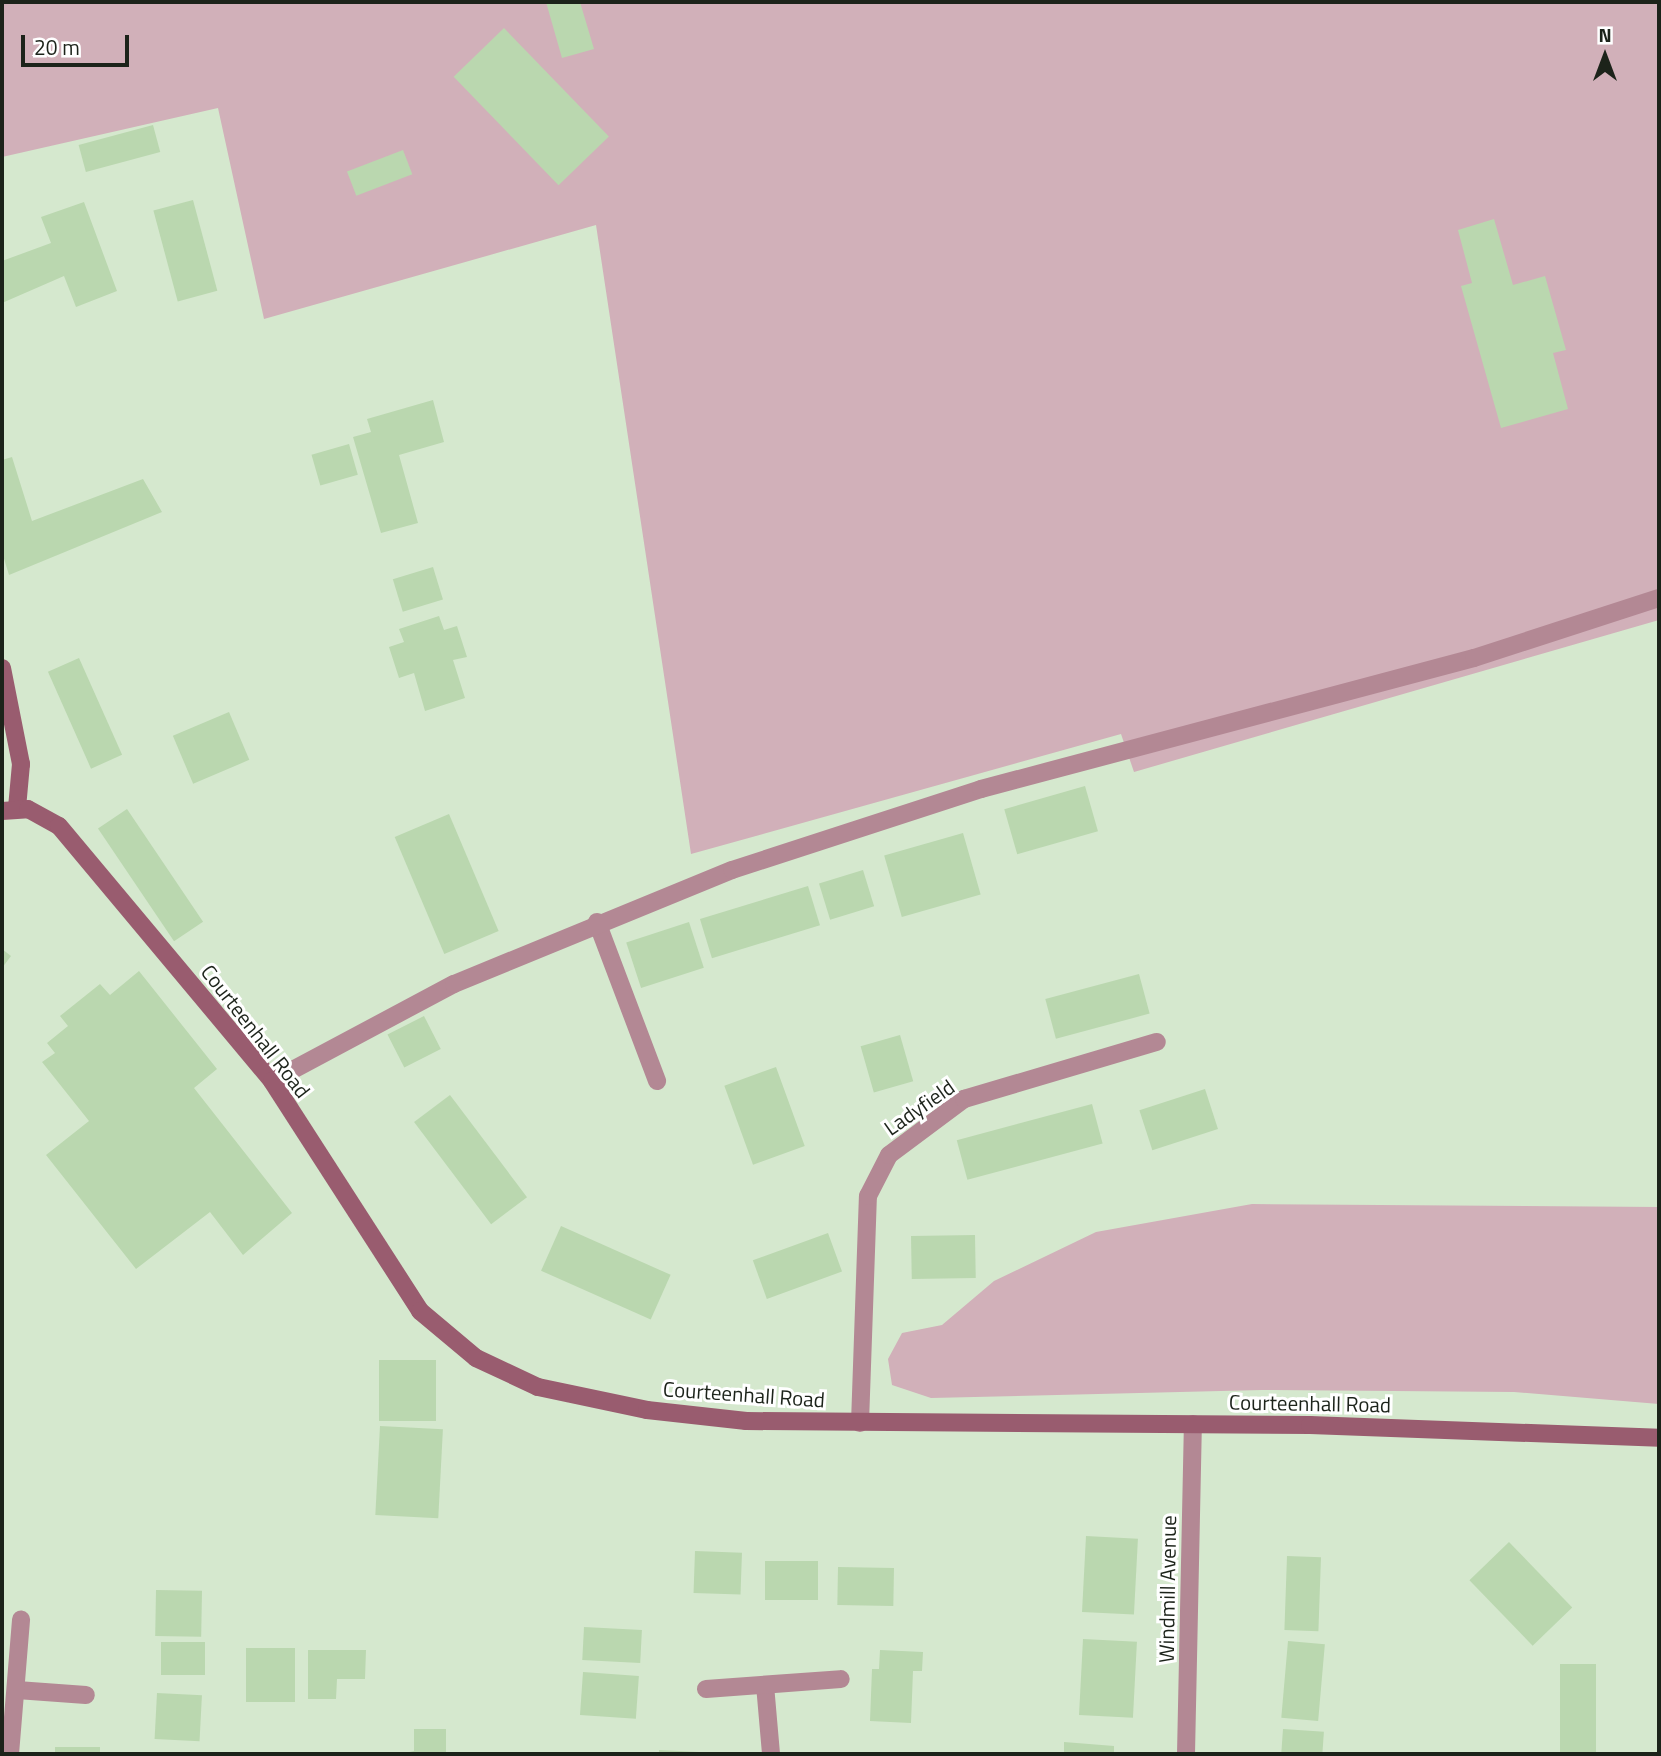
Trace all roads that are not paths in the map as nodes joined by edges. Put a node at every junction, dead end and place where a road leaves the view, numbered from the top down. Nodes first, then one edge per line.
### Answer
1 (1659, 598) edge
2 (2, 668) edge
3 (10, 810) edge
4 (597, 922) junction
5 (1157, 1042) dead end
6 (272, 1081) junction
7 (657, 1081) dead end
8 (860, 1423) junction
9 (1194, 1424) junction
10 (1659, 1438) edge
11 (21, 1619) dead end
12 (841, 1679) dead end
13 (765, 1685) junction
14 (706, 1689) dead end
15 (17, 1690) junction
16 (86, 1695) dead end
17 (10, 1754) edge
18 (771, 1754) edge
19 (1186, 1754) edge

1 - 4 street
2 - 3 street
3 - 6 street, Courteenhall Road
4 - 6 street
4 - 7 street
5 - 8 street, Ladyfield
6 - 8 street, Courteenhall Road
8 - 9 street, Courteenhall Road
9 - 10 street, Courteenhall Road
9 - 19 street, Windmill Avenue
11 - 15 street
12 - 13 street
13 - 14 street
13 - 18 street
15 - 16 street
15 - 17 street

